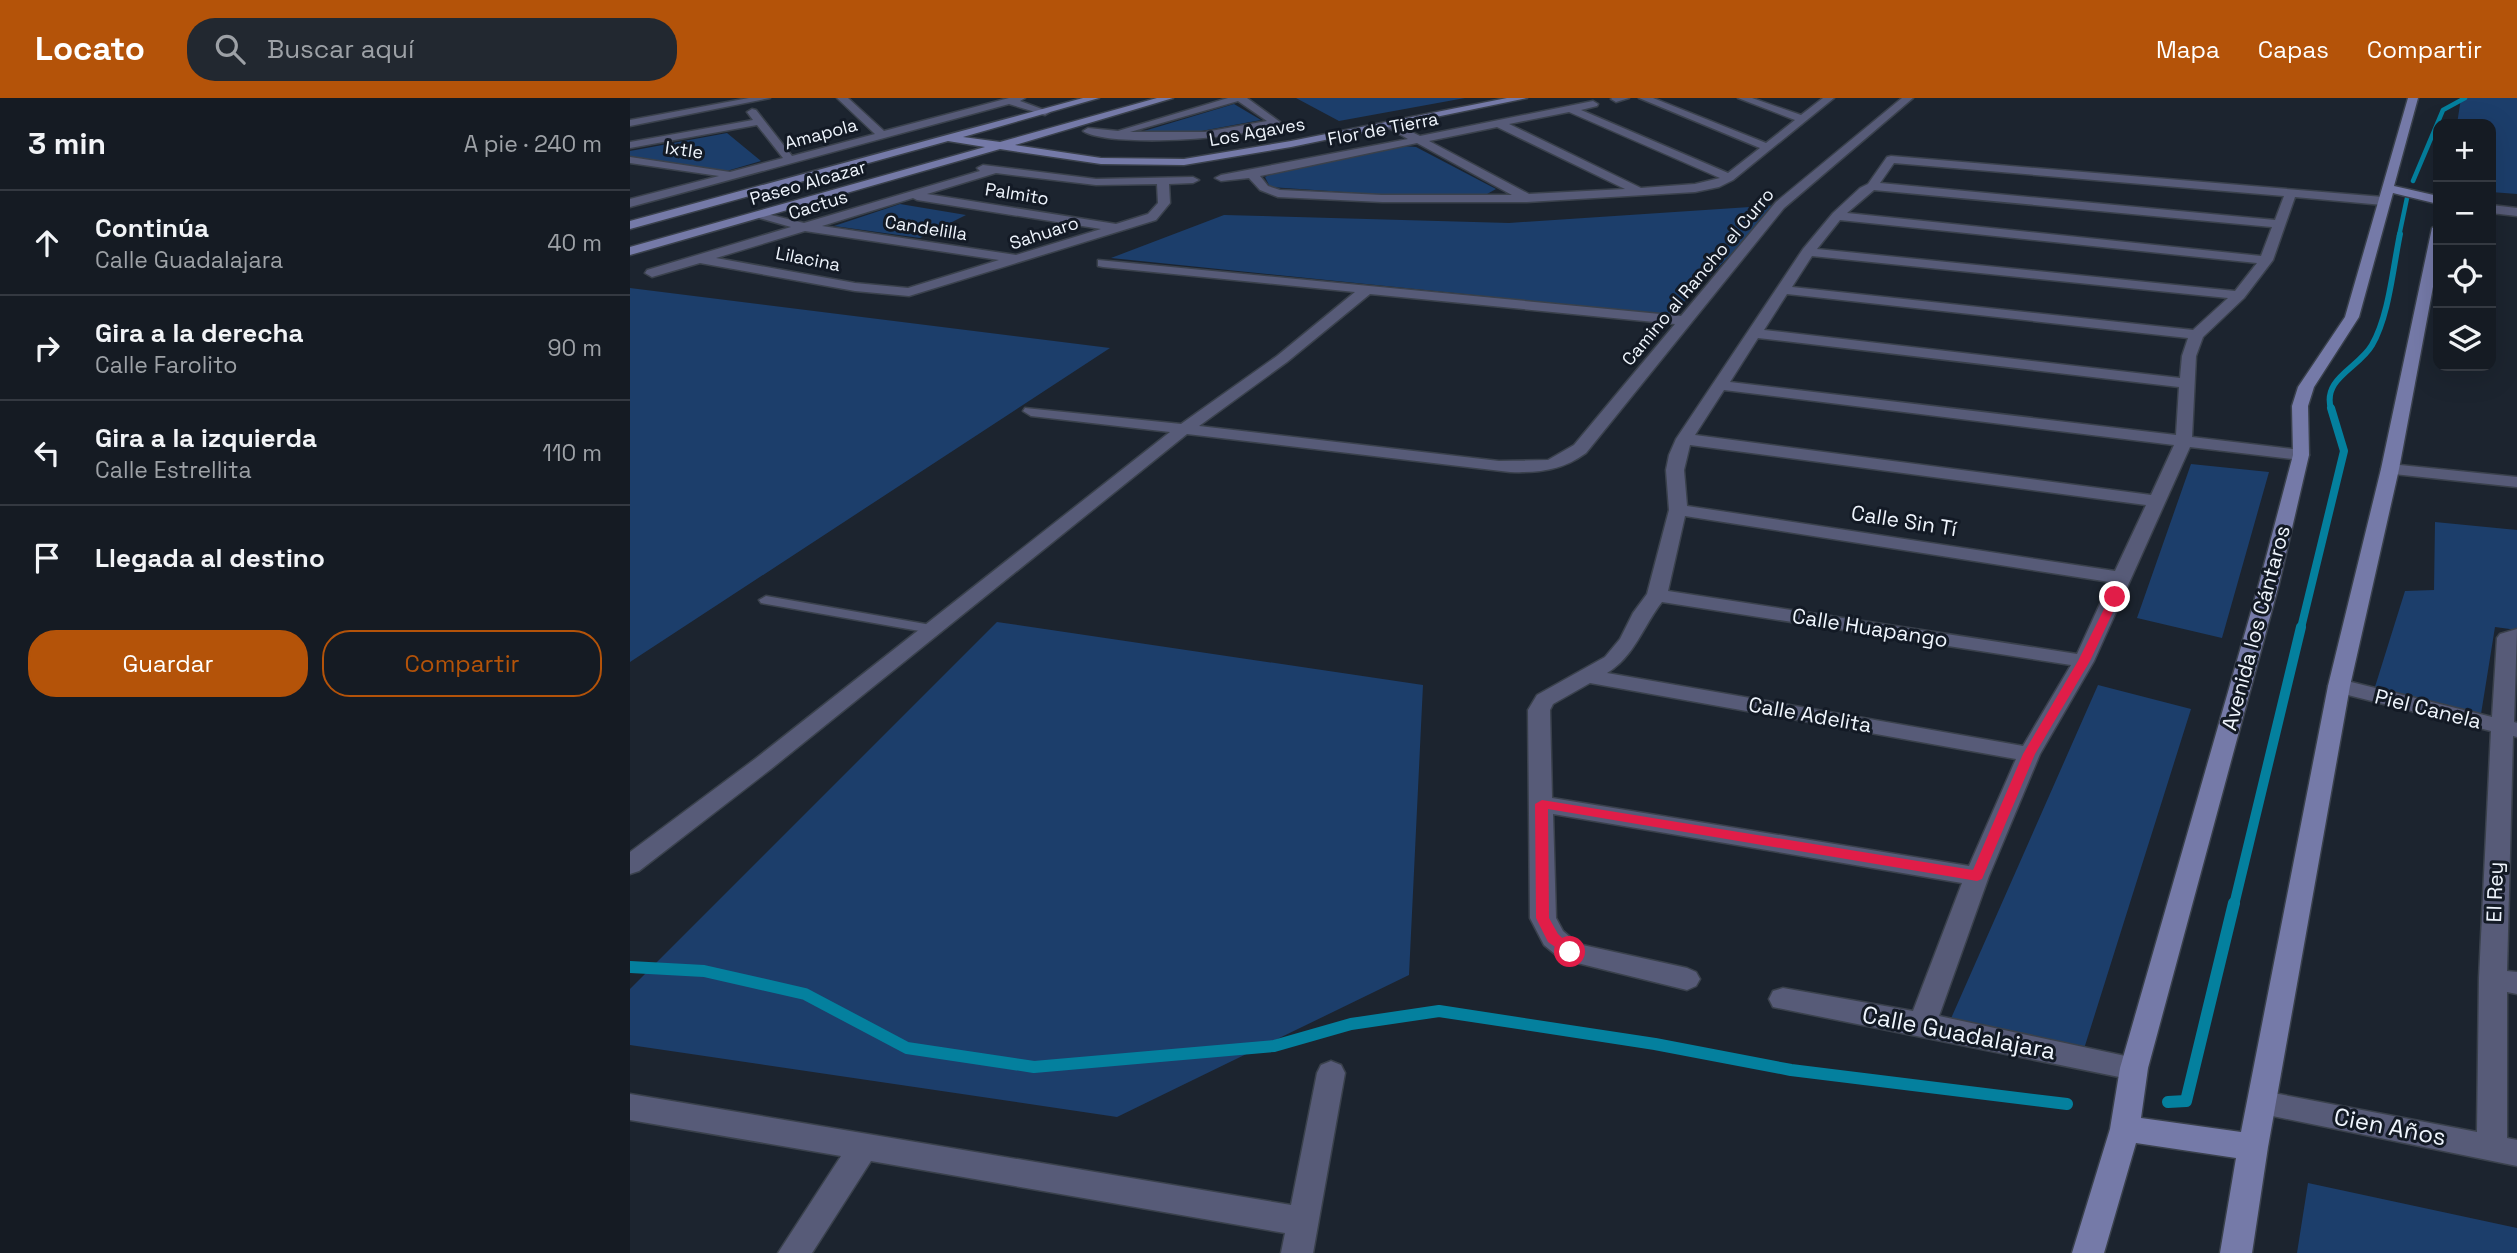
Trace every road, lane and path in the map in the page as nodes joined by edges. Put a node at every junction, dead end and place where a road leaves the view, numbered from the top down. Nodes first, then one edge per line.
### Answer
1 (765, 98) edge
2 (842, 98) edge
3 (1094, 98) edge
4 (1168, 98) edge
5 (1239, 98) edge
6 (1522, 98) edge
7 (1644, 98) edge
8 (1743, 98) edge
9 (1829, 98) edge
10 (1908, 98) edge
11 (2413, 98) edge
12 (1015, 99) edge
13 (744, 102) junction
14 (1593, 104) dead end
15 (989, 106) junction
16 (1138, 107) junction
17 (1571, 109) junction
18 (1045, 112) junction
19 (1028, 117) junction
20 (1173, 117) junction
21 (1801, 119) junction
22 (758, 122) junction
23 (630, 123) edge
24 (1500, 124) junction
25 (1391, 125) junction
26 (1085, 127) junction
27 (1063, 128) junction
28 (1368, 129) junction
29 (1111, 134) junction
30 (882, 135) junction
31 (948, 138) junction
32 (1420, 140) junction
33 (630, 145) edge
34 (1396, 145) junction
35 (995, 147) junction
36 (1766, 147) junction
37 (630, 160) edge
38 (790, 160) junction
39 (772, 165) junction
40 (967, 166) dead end
41 (994, 170) junction
42 (748, 171) junction
43 (734, 174) junction
44 (1252, 174) junction
45 (807, 176) junction
46 (1221, 178) dead end
47 (1729, 178) junction
48 (1193, 180) dead end
49 (782, 183) junction
50 (1163, 183) junction
51 (1872, 186) junction
52 (1640, 192) junction
53 (2291, 193) junction
54 (2385, 194) junction
55 (911, 195) junction
56 (2433, 198) edge
57 (1529, 199) junction
58 (630, 203) edge
59 (788, 207) junction
60 (2496, 210) edge
61 (2517, 212) edge
62 (763, 215) junction
63 (1837, 216) junction
64 (630, 225) edge
65 (825, 225) junction
66 (2280, 225) junction
67 (804, 227) junction
68 (1117, 228) junction
69 (2435, 245) edge
70 (630, 251) edge
71 (1808, 252) junction
72 (700, 258) junction
73 (1022, 259) junction
74 (2266, 260) junction
75 (1102, 263) dead end
76 (652, 273) dead end
77 (1783, 290) junction
78 (1365, 291) junction
79 (909, 292) joint
80 (2239, 295) junction
81 (1684, 321) junction
82 (1756, 333) junction
83 (2196, 335) junction
84 (2187, 383) junction
85 (1719, 385) junction
86 (1031, 411) dead end
87 (1184, 429) junction
88 (1684, 439) junction
89 (2185, 441) junction
90 (2301, 455) junction
91 (2390, 469) junction
92 (2517, 482) edge
93 (2157, 501) junction
94 (1678, 510) junction
95 (2123, 578) junction
96 (1657, 594) junction
97 (766, 600) dead end
98 (931, 629) junction
99 (2512, 636) edge
100 (2084, 661) junction
101 (1590, 676) junction
102 (2339, 686) junction
103 (2510, 728) edge
104 (2029, 754) junction
105 (1542, 804) junction
106 (2507, 844) edge
107 (630, 865) edge
108 (1977, 876) junction
109 (1687, 979) dead end
110 (2505, 981) edge
111 (1783, 999) dead end
112 (1922, 1024) junction
113 (2134, 1068) junction
114 (1331, 1073) dead end
115 (2263, 1103) junction
116 (630, 1107) edge
117 (2125, 1129) junction
118 (864, 1146) junction
119 (2253, 1147) junction
120 (2504, 1150) edge
121 (1301, 1220) junction
122 (794, 1253) edge
123 (1297, 1253) edge
124 (2088, 1253) edge
125 (2236, 1253) edge

1 - 13 street
2 - 30 street
3 - 18 street, Paseo Alcazar
4 - 16 street, Paseo Alcazar
5 - 20 street
5 - 29 street
6 - 25 street, Los Agaves
7 - 36 street
8 - 21 street
9 - 21 street
10 - 81 street, Camino al Rancho el Curro
11 - 54 street, Avenida los Cántaros
12 - 15 street, Amapola
12 - 18 street
13 - 22 street
13 - 23 street
14 - 17 street, Flor de Tierra
15 - 19 street
15 - 30 street, Amapola
16 - 20 street
16 - 26 street, Paseo Alcazar
17 - 24 street, Flor de Tierra
17 - 47 street
18 - 19 street, Paseo Alcazar
18 - 26 street
19 - 27 street
19 - 31 street, Paseo Alcazar
20 - 29 street
21 - 36 street
22 - 33 street
22 - 38 street
24 - 32 street, Flor de Tierra
24 - 52 street
25 - 28 street, Los Agaves
25 - 32 street
26 - 27 street, Paseo Alcazar
26 - 29 street
27 - 35 street, Paseo Alcazar
28 - 34 street
28 - 35 street, Los Agaves
30 - 38 street, Amapola
31 - 35 street, Los Agaves
31 - 45 street, Paseo Alcazar
32 - 34 street, Flor de Tierra
32 - 57 street
34 - 44 street, Flor de Tierra
35 - 59 street, Paseo Alcazar
36 - 47 street
37 - 43 street, Ixtle
38 - 39 street, Amapola
39 - 42 street, Amapola
39 - 45 street
40 - 41 street
41 - 50 street
41 - 55 street, Cactus
42 - 43 street, Amapola
42 - 49 street
43 - 58 street, Amapola
44 - 46 street, Flor de Tierra
44 - 57 street
45 - 49 street, Paseo Alcazar
47 - 52 street
48 - 50 street
49 - 64 street, Paseo Alcazar
50 - 68 street, Sahuaro
51 - 53 street
51 - 63 street
51 - 66 street
52 - 57 street
53 - 54 street
53 - 66 street
54 - 56 street
54 - 90 street, Avenida los Cántaros
55 - 65 street, Cactus
55 - 68 street, Palmito
59 - 62 street, Paseo Alcazar
59 - 65 street
60 - 61 street
62 - 67 street
62 - 70 street, Paseo Alcazar
63 - 71 street
63 - 74 street
65 - 67 street, Candelilla
65 - 73 street, Candelilla
66 - 74 street
67 - 72 street, Cactus
68 - 73 street, Sahuaro
69 - 91 street
71 - 77 street
71 - 80 street
72 - 76 street, Cactus
72 - 79 street, Lilacina
73 - 79 street, Sahuaro
74 - 80 street
75 - 78 street
77 - 82 street
77 - 83 street
78 - 81 street
78 - 87 street
80 - 83 street
81 - 87 street, Camino al Rancho el Curro
82 - 84 street
82 - 85 street
83 - 84 street
84 - 89 street
85 - 88 street
85 - 89 street
86 - 87 street
87 - 98 street
88 - 93 street
88 - 94 street
89 - 90 street
89 - 93 street
90 - 113 street, Avenida los Cántaros
91 - 92 street
91 - 102 street
93 - 95 street
94 - 95 street, Calle Sin Tí
94 - 96 street
95 - 100 street
96 - 100 street, Calle Huapango
96 - 101 street
97 - 98 lane
98 - 107 street
99 - 103 street, El Rey
100 - 104 street
101 - 104 street, Calle Adelita
101 - 105 street
102 - 103 street, Piel Canela
102 - 115 street
103 - 106 street, El Rey
104 - 108 street
105 - 108 street
105 - 109 street
106 - 110 street, El Rey
108 - 112 street
110 - 120 street, El Rey
111 - 112 street, Calle Guadalajara
112 - 113 street, Calle Guadalajara
113 - 117 street, Avenida los Cántaros
114 - 121 street
115 - 119 street
115 - 120 street, Cien Años
116 - 118 street
117 - 119 street
117 - 124 street, Avenida los Cántaros
118 - 121 street
118 - 122 street
119 - 125 street
121 - 123 street

